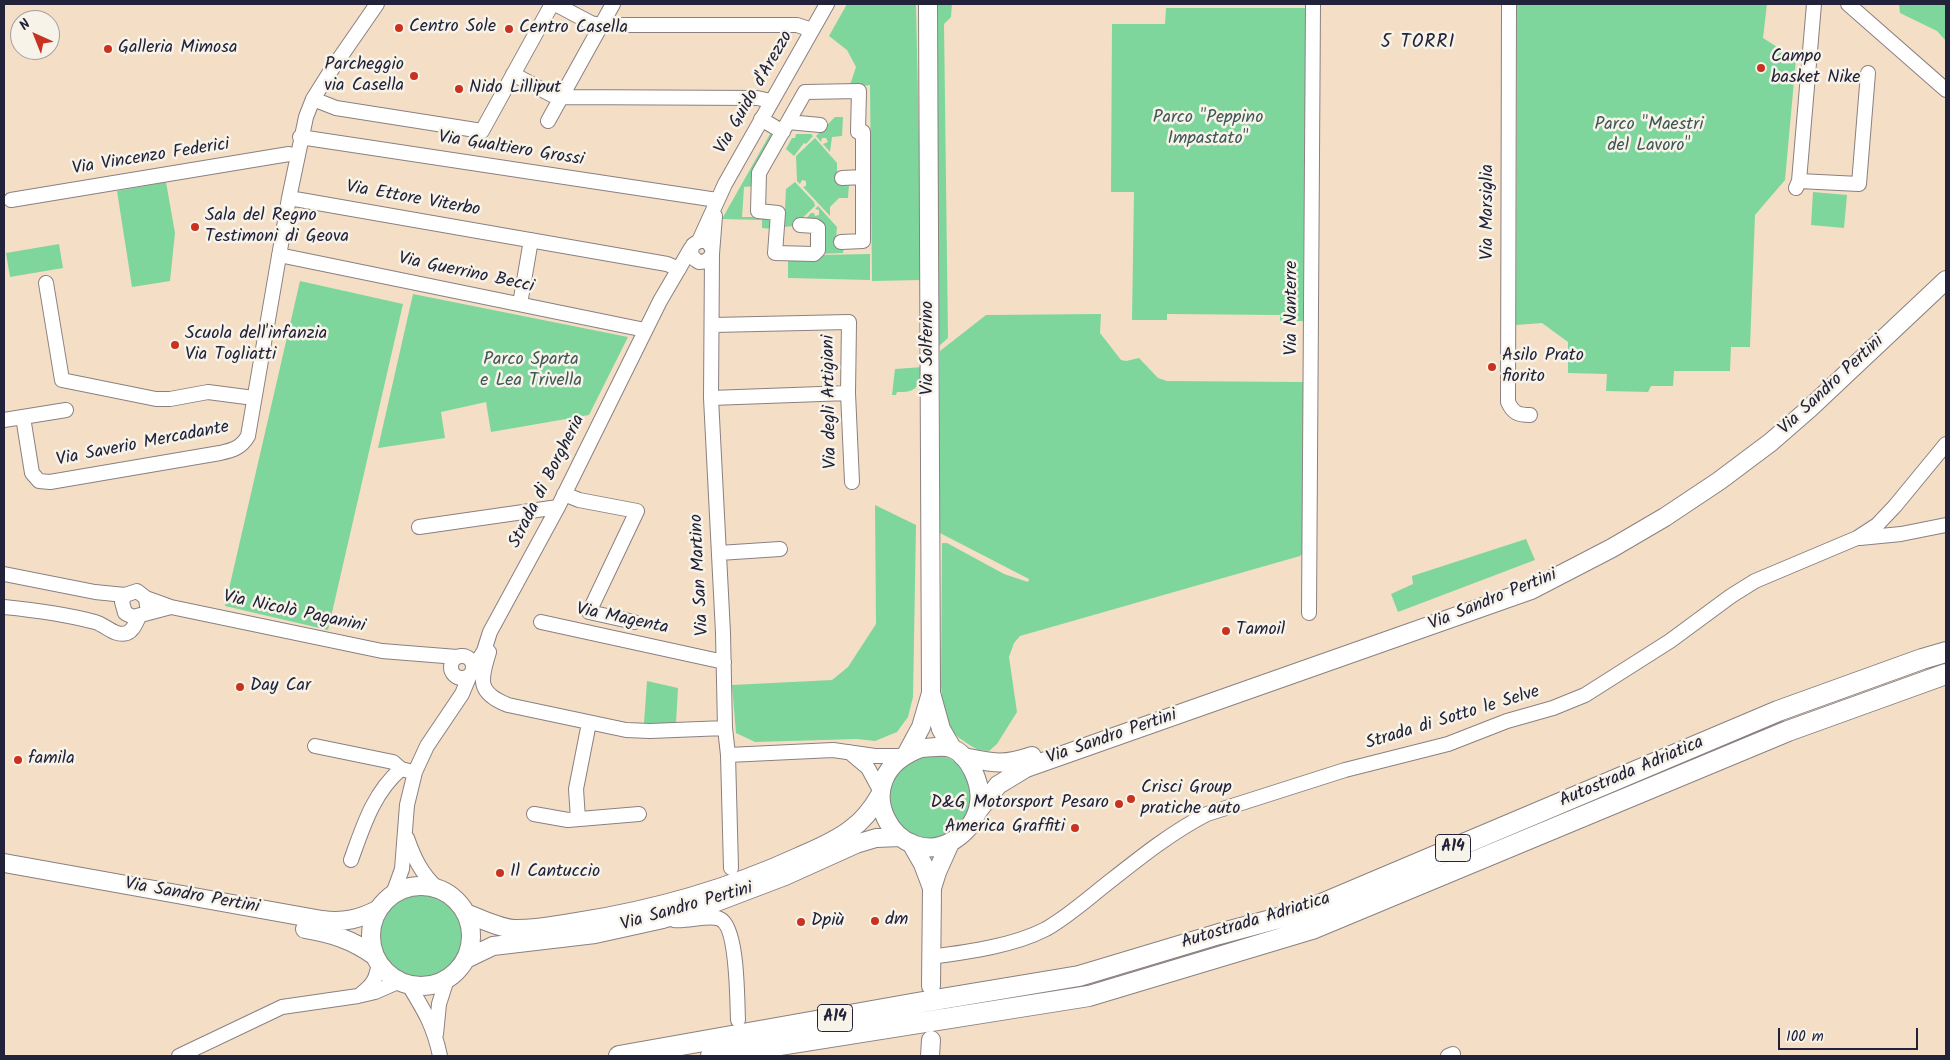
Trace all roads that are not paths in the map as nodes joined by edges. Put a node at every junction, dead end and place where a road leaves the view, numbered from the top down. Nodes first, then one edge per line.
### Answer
1 (377, 4) edge
2 (613, 4) edge
3 (828, 4) edge
4 (928, 4) edge
5 (1313, 4) edge
6 (1510, 4) edge
7 (1814, 4) edge
8 (1848, 4) edge
9 (556, 5) edge
10 (601, 25) junction
11 (812, 30) junction
12 (1868, 73) dead end
13 (513, 74) junction
14 (1946, 90) edge
15 (561, 97) junction
16 (313, 99) junction
17 (771, 101) junction
18 (761, 119) junction
19 (548, 121) dead end
20 (820, 125) dead end
21 (782, 127) junction
22 (300, 137) junction
23 (297, 156) junction
24 (863, 177) junction
25 (842, 178) dead end
26 (289, 198) junction
27 (10, 200) dead end
28 (716, 200) junction
29 (800, 225) dead end
30 (531, 240) junction
31 (841, 242) dead end
32 (695, 244) junction
33 (279, 255) junction
34 (707, 256) junction
35 (679, 269) junction
36 (1946, 270) edge
37 (1946, 280) edge
38 (46, 283) dead end
39 (520, 304) junction
40 (713, 324) junction
41 (645, 330) junction
42 (848, 393) junction
43 (254, 398) junction
44 (711, 398) junction
45 (66, 410) dead end
46 (1524, 415) dead end
47 (23, 417) junction
48 (4, 420) edge
49 (1946, 444) edge
50 (852, 482) dead end
51 (564, 494) junction
52 (558, 507) junction
53 (1877, 525) junction
54 (1946, 525) edge
55 (419, 527) dead end
56 (1901, 534) junction
57 (1856, 538) junction
58 (780, 549) dead end
59 (719, 553) junction
60 (5, 575) edge
61 (95, 592) junction
62 (126, 594) junction
63 (146, 598) junction
64 (4, 607) edge
65 (172, 607) junction
66 (501, 610) junction
67 (124, 611) junction
68 (1309, 613) dead end
69 (142, 614) junction
70 (541, 622) dead end
71 (634, 622) dead end
72 (110, 629) junction
73 (490, 632) junction
74 (1946, 652) edge
75 (408, 654) junction
76 (459, 656) junction
77 (724, 662) junction
78 (472, 671) junction
79 (1946, 674) edge
80 (454, 675) junction
81 (931, 693) junction
82 (455, 703) junction
83 (589, 723) junction
84 (725, 728) junction
85 (315, 746) dead end
86 (849, 751) junction
87 (957, 752) junction
88 (728, 755) junction
89 (904, 755) junction
90 (401, 770) junction
91 (415, 772) junction
92 (880, 793) junction
93 (978, 811) junction
94 (534, 814) dead end
95 (639, 814) dead end
96 (578, 819) junction
97 (406, 835) junction
98 (906, 840) junction
99 (950, 843) junction
100 (351, 860) dead end
101 (4, 863) edge
102 (731, 868) dead end
103 (4, 875) edge
104 (437, 888) junction
105 (932, 888) junction
106 (393, 894) junction
107 (379, 909) junction
108 (466, 913) junction
109 (663, 918) junction
110 (931, 957) junction
111 (377, 959) junction
112 (466, 959) junction
113 (447, 979) junction
114 (404, 983) junction
115 (931, 986) dead end
116 (358, 996) junction
117 (738, 1020) dead end
118 (436, 1034) junction
119 (179, 1056) edge
120 (440, 1056) edge
121 (619, 1056) edge
122 (711, 1056) edge

1 - 16 street, Via Saverio Mercadante
2 - 10 street
3 - 11 street, Via Guido d'Arezzo
4 - 81 main road, Via Solferino
5 - 68 street, Via Nanterre
6 - 46 street, Via Marsiglia
7 - 12 street
8 - 14 street
9 - 10 street
9 - 13 street
10 - 11 street
10 - 15 street
11 - 17 street, Via Guido d'Arezzo
13 - 15 street
13 - 16 street
15 - 17 street
15 - 19 street
16 - 22 street, Via Saverio Mercadante
17 - 18 street, Via Guido d'Arezzo
18 - 21 street
18 - 28 street, Via Guido d'Arezzo
20 - 21 street
21 - 24 street
21 - 29 street
22 - 23 street, Via Saverio Mercadante
22 - 28 street, Via Gualtiero Grossi
23 - 26 street, Via Saverio Mercadante
23 - 27 street, Via Vincenzo Federici
24 - 25 street
24 - 31 street
26 - 30 street, Via Ettore Viterbo
26 - 33 street, Via Saverio Mercadante
28 - 32 street, Strada di Borgheria
28 - 34 street
30 - 35 street, Via Ettore Viterbo
30 - 39 street
32 - 34 street
32 - 34 street
32 - 35 street, Strada di Borgheria
33 - 39 street, Via Guerrino Becci
33 - 43 street, Via Saverio Mercadante
34 - 35 street
34 - 40 street, Via San Martino
35 - 41 street, Strada di Borgheria
36 - 87 main road, Via Sandro Pertini
37 - 93 main road, Via Sandro Pertini
38 - 43 street, Via Saverio Mercadante
39 - 41 street, Via Guerrino Becci
40 - 42 street, Via degli Artigiani
40 - 44 street, Via San Martino
41 - 51 street, Strada di Borgheria
42 - 44 street
42 - 50 street, Via degli Artigiani
43 - 47 street, Via Saverio Mercadante
44 - 59 street, Via San Martino
45 - 47 street
47 - 48 street
49 - 53 street, Strada di Sotto le Selve
51 - 52 street, Strada di Borgheria
51 - 71 street
52 - 55 street
52 - 66 street, Strada di Borgheria
53 - 56 street
53 - 57 street, Strada di Sotto le Selve
54 - 56 street
56 - 57 street
57 - 110 street, Strada di Sotto le Selve
58 - 59 street
59 - 77 street, Via San Martino
60 - 61 street, Via Nicolò Paganini
61 - 62 street, Via Nicolò Paganini
61 - 67 street, Via Nicolò Paganini
62 - 63 street, Via Nicolò Paganini
62 - 67 street
63 - 65 street, Via Nicolò Paganini
63 - 69 street
64 - 72 street
65 - 69 street, Via Nicolò Paganini
65 - 75 street, Via Nicolò Paganini
66 - 73 street, Strada di Borgheria
66 - 83 street
67 - 69 street, Via Nicolò Paganini
67 - 72 street
69 - 72 street
70 - 77 street, Via Magenta
73 - 76 street, Strada di Borgheria
73 - 78 street, Strada di Borgheria
74 - 121 highway, Autostrada Adriatica / A14
75 - 76 street, Via Nicolò Paganini
75 - 80 street, Via Nicolò Paganini
76 - 78 street
76 - 80 street
77 - 84 street, Via San Martino
78 - 80 street
78 - 82 street, Strada di Borgheria
79 - 122 highway, Autostrada Adriatica / A14
80 - 82 street
81 - 87 main road, Via Solferino
81 - 89 main road, Via Solferino
82 - 91 street, Strada di Borgheria
83 - 84 street
83 - 96 street
84 - 88 street, Via San Martino
85 - 90 street
86 - 88 street
86 - 89 street
86 - 92 street
87 - 89 main road, Via Sandro Pertini
87 - 93 main road
88 - 102 street, Via San Martino
89 - 92 main road, Via Sandro Pertini
90 - 91 street
90 - 100 street
91 - 97 street, Strada di Borgheria
92 - 98 main road
92 - 108 main road, Via Sandro Pertini
93 - 99 main road, Via Sandro Pertini
94 - 96 street
95 - 96 street
97 - 104 street, Strada di Borgheria
97 - 106 street, Strada di Borgheria
98 - 99 main road, Via Sandro Pertini
98 - 105 main road
98 - 109 main road, Via Sandro Pertini
99 - 105 main road
101 - 107 main road, Via Sandro Pertini
103 - 111 main road, Via Sandro Pertini
104 - 106 main road, Via Sandro Pertini
104 - 108 main road, Via Sandro Pertini
105 - 110 main road
106 - 107 main road, Via Sandro Pertini
107 - 111 main road, Via Sandro Pertini
108 - 112 main road
109 - 112 main road, Via Sandro Pertini
109 - 117 street
110 - 115 main road
111 - 114 main road, Via Sandro Pertini
111 - 116 street
112 - 113 main road, Via Sandro Pertini
113 - 114 main road
113 - 118 street
114 - 116 street
114 - 118 street
116 - 119 street
118 - 120 street

